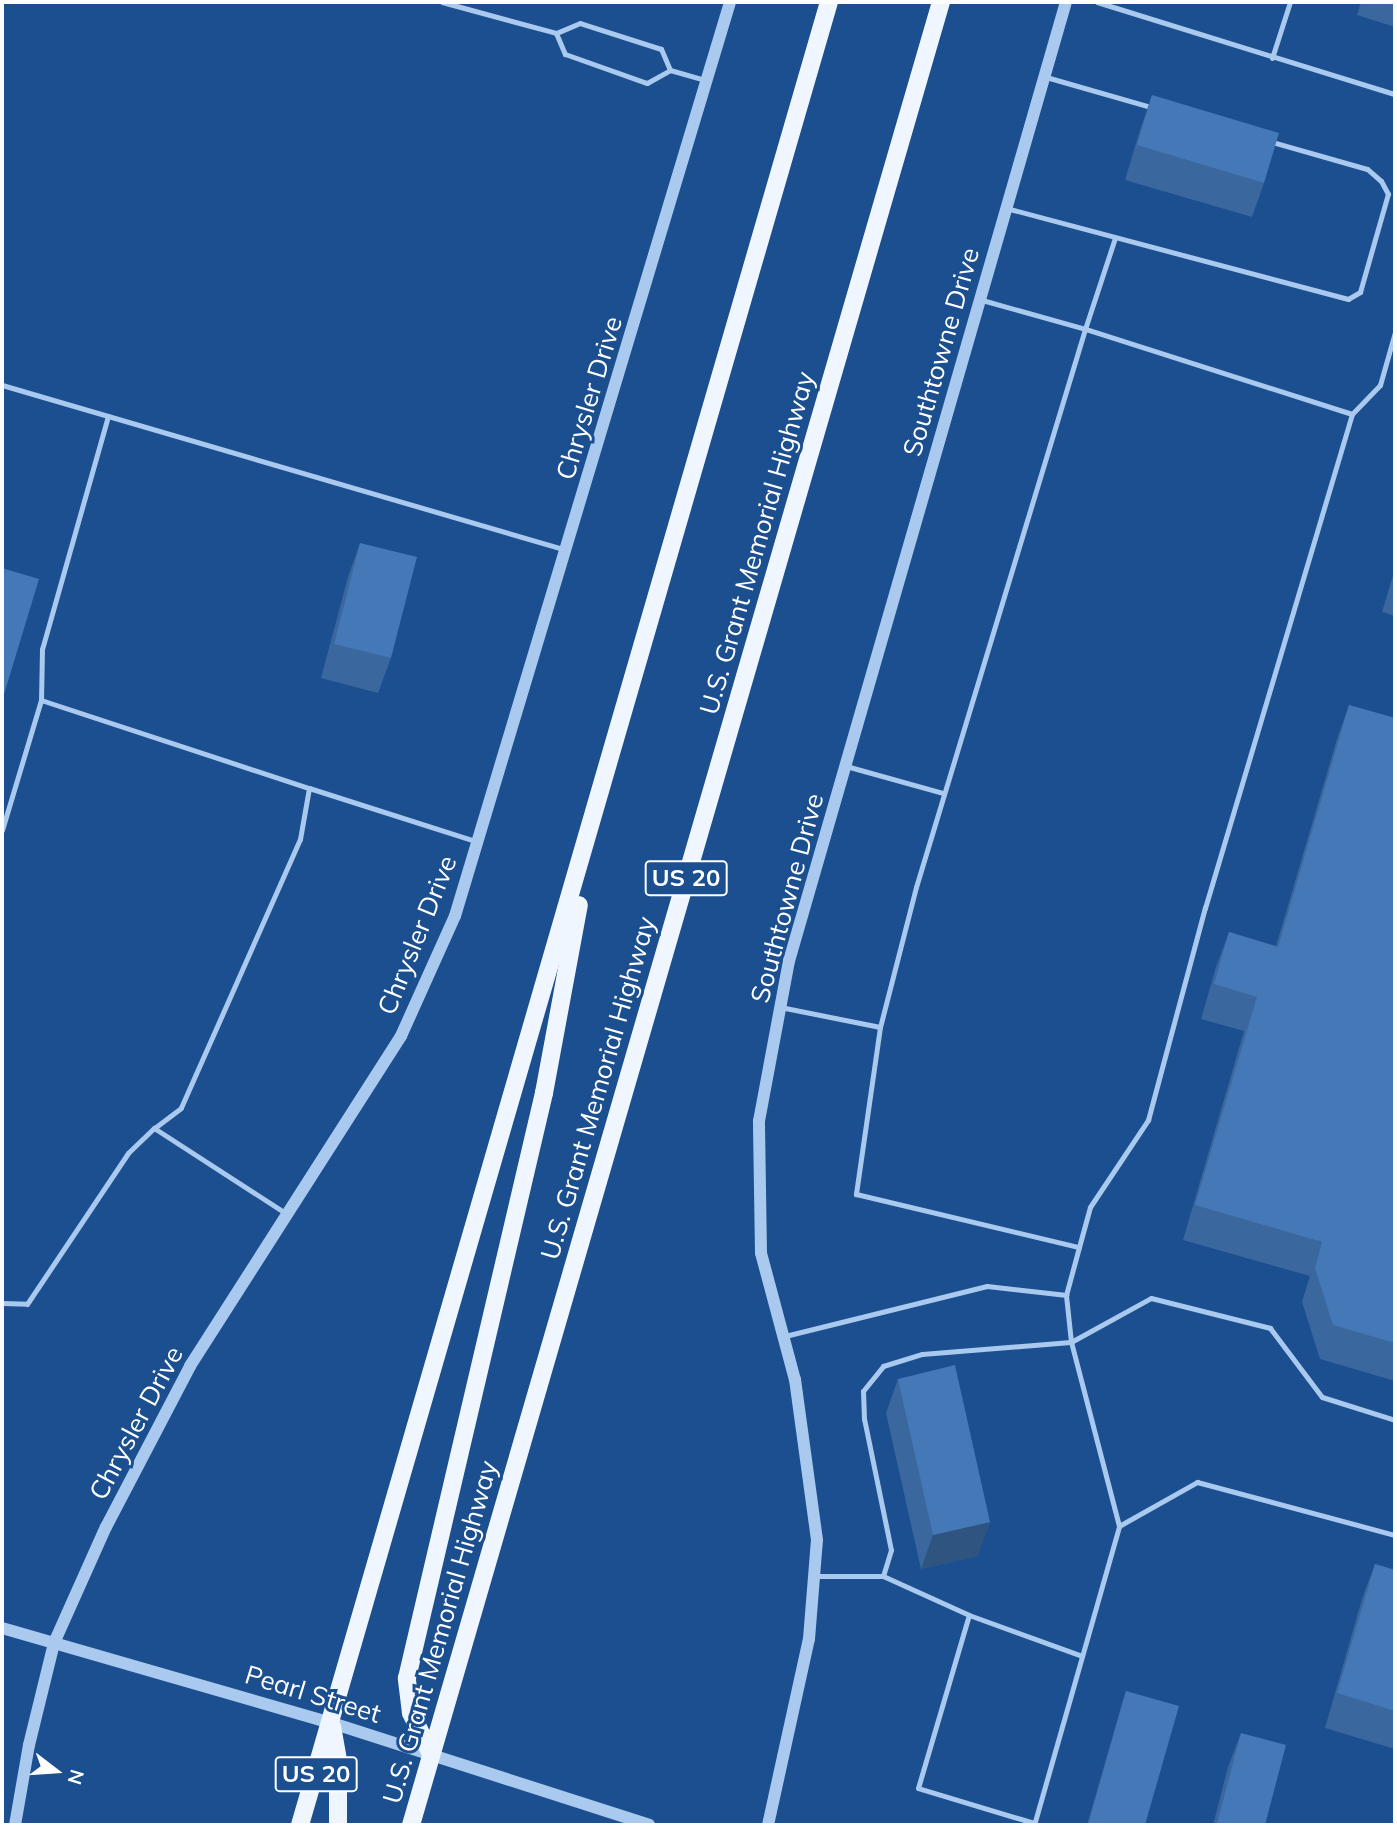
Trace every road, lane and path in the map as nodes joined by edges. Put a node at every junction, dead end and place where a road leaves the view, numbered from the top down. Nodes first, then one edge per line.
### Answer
1 (442, 2) edge
2 (730, 2) edge
3 (829, 2) edge
4 (942, 2) edge
5 (1066, 2) edge
6 (1097, 2) edge
7 (1290, 2) edge
8 (556, 33) junction
9 (1272, 58) junction
10 (670, 69) junction
11 (1044, 76) junction
12 (708, 81) junction
13 (1395, 94) edge
14 (1165, 111) edge
15 (1259, 138) edge
16 (1006, 208) junction
17 (1115, 238) junction
18 (980, 299) junction
19 (1085, 330) junction
20 (1395, 332) edge
21 (2, 386) edge
22 (1352, 414) junction
23 (108, 416) junction
24 (568, 550) junction
25 (41, 700) junction
26 (846, 766) junction
27 (309, 788) junction
28 (943, 793) junction
29 (596, 812) junction
30 (2, 830) edge
31 (478, 842) junction
32 (780, 1007) junction
33 (880, 1027) junction
34 (154, 1128) junction
35 (288, 1213) junction
36 (1079, 1247) junction
37 (1066, 1295) junction
38 (2, 1303) edge
39 (783, 1337) junction
40 (1071, 1342) junction
41 (1395, 1420) edge
42 (1119, 1525) junction
43 (1395, 1535) edge
44 (814, 1576) junction
45 (883, 1576) junction
46 (969, 1615) junction
47 (2, 1628) edge
48 (54, 1643) junction
49 (1082, 1656) junction
50 (332, 1723) junction
51 (432, 1754) junction
52 (1034, 1824) edge
53 (15, 1825) edge
54 (300, 1825) edge
55 (338, 1825) edge
56 (411, 1825) edge
57 (649, 1825) edge
58 (768, 1825) edge

1 - 8 lane
2 - 12 street, Chrysler Drive
3 - 29 main road, US 20
4 - 51 main road, U.S. Grant Memorial Highway / US 20
5 - 11 street, Southtowne Drive
6 - 9 lane
7 - 9 lane
8 - 10 lane
8 - 10 lane
9 - 13 lane
10 - 12 lane
11 - 14 lane
11 - 16 street, Southtowne Drive
12 - 24 street, Chrysler Drive
15 - 17 lane
16 - 17 lane
16 - 18 street, Southtowne Drive
17 - 19 lane
18 - 19 lane
18 - 26 street, Southtowne Drive
19 - 22 lane
19 - 28 lane
20 - 22 lane
21 - 23 lane
22 - 36 lane
23 - 24 lane
23 - 25 lane
24 - 31 street, Chrysler Drive
25 - 27 lane
25 - 30 lane
26 - 28 lane
26 - 32 street, Southtowne Drive
27 - 31 lane
27 - 34 lane
28 - 33 lane
29 - 50 main road, US 20
29 - 51 main road
31 - 35 street, Chrysler Drive
32 - 33 lane
32 - 39 street, Southtowne Drive
33 - 36 lane
34 - 35 lane
34 - 38 lane
35 - 48 street, Chrysler Drive
36 - 37 lane
37 - 39 lane
37 - 40 lane
39 - 44 street, Southtowne Drive
40 - 41 lane
40 - 42 lane
40 - 45 lane
42 - 43 lane
42 - 49 lane
44 - 45 lane
44 - 58 street, Southtowne Drive
45 - 46 lane
46 - 49 lane
46 - 52 lane
47 - 48 street, Pearl Street
48 - 50 street, Pearl Street
48 - 53 street, Chrysler Drive
49 - 52 lane
50 - 51 street, Pearl Street
50 - 54 main road, US 20
50 - 55 main road
51 - 56 main road, U.S. Grant Memorial Highway / US 20
51 - 57 street, Pearl Street

